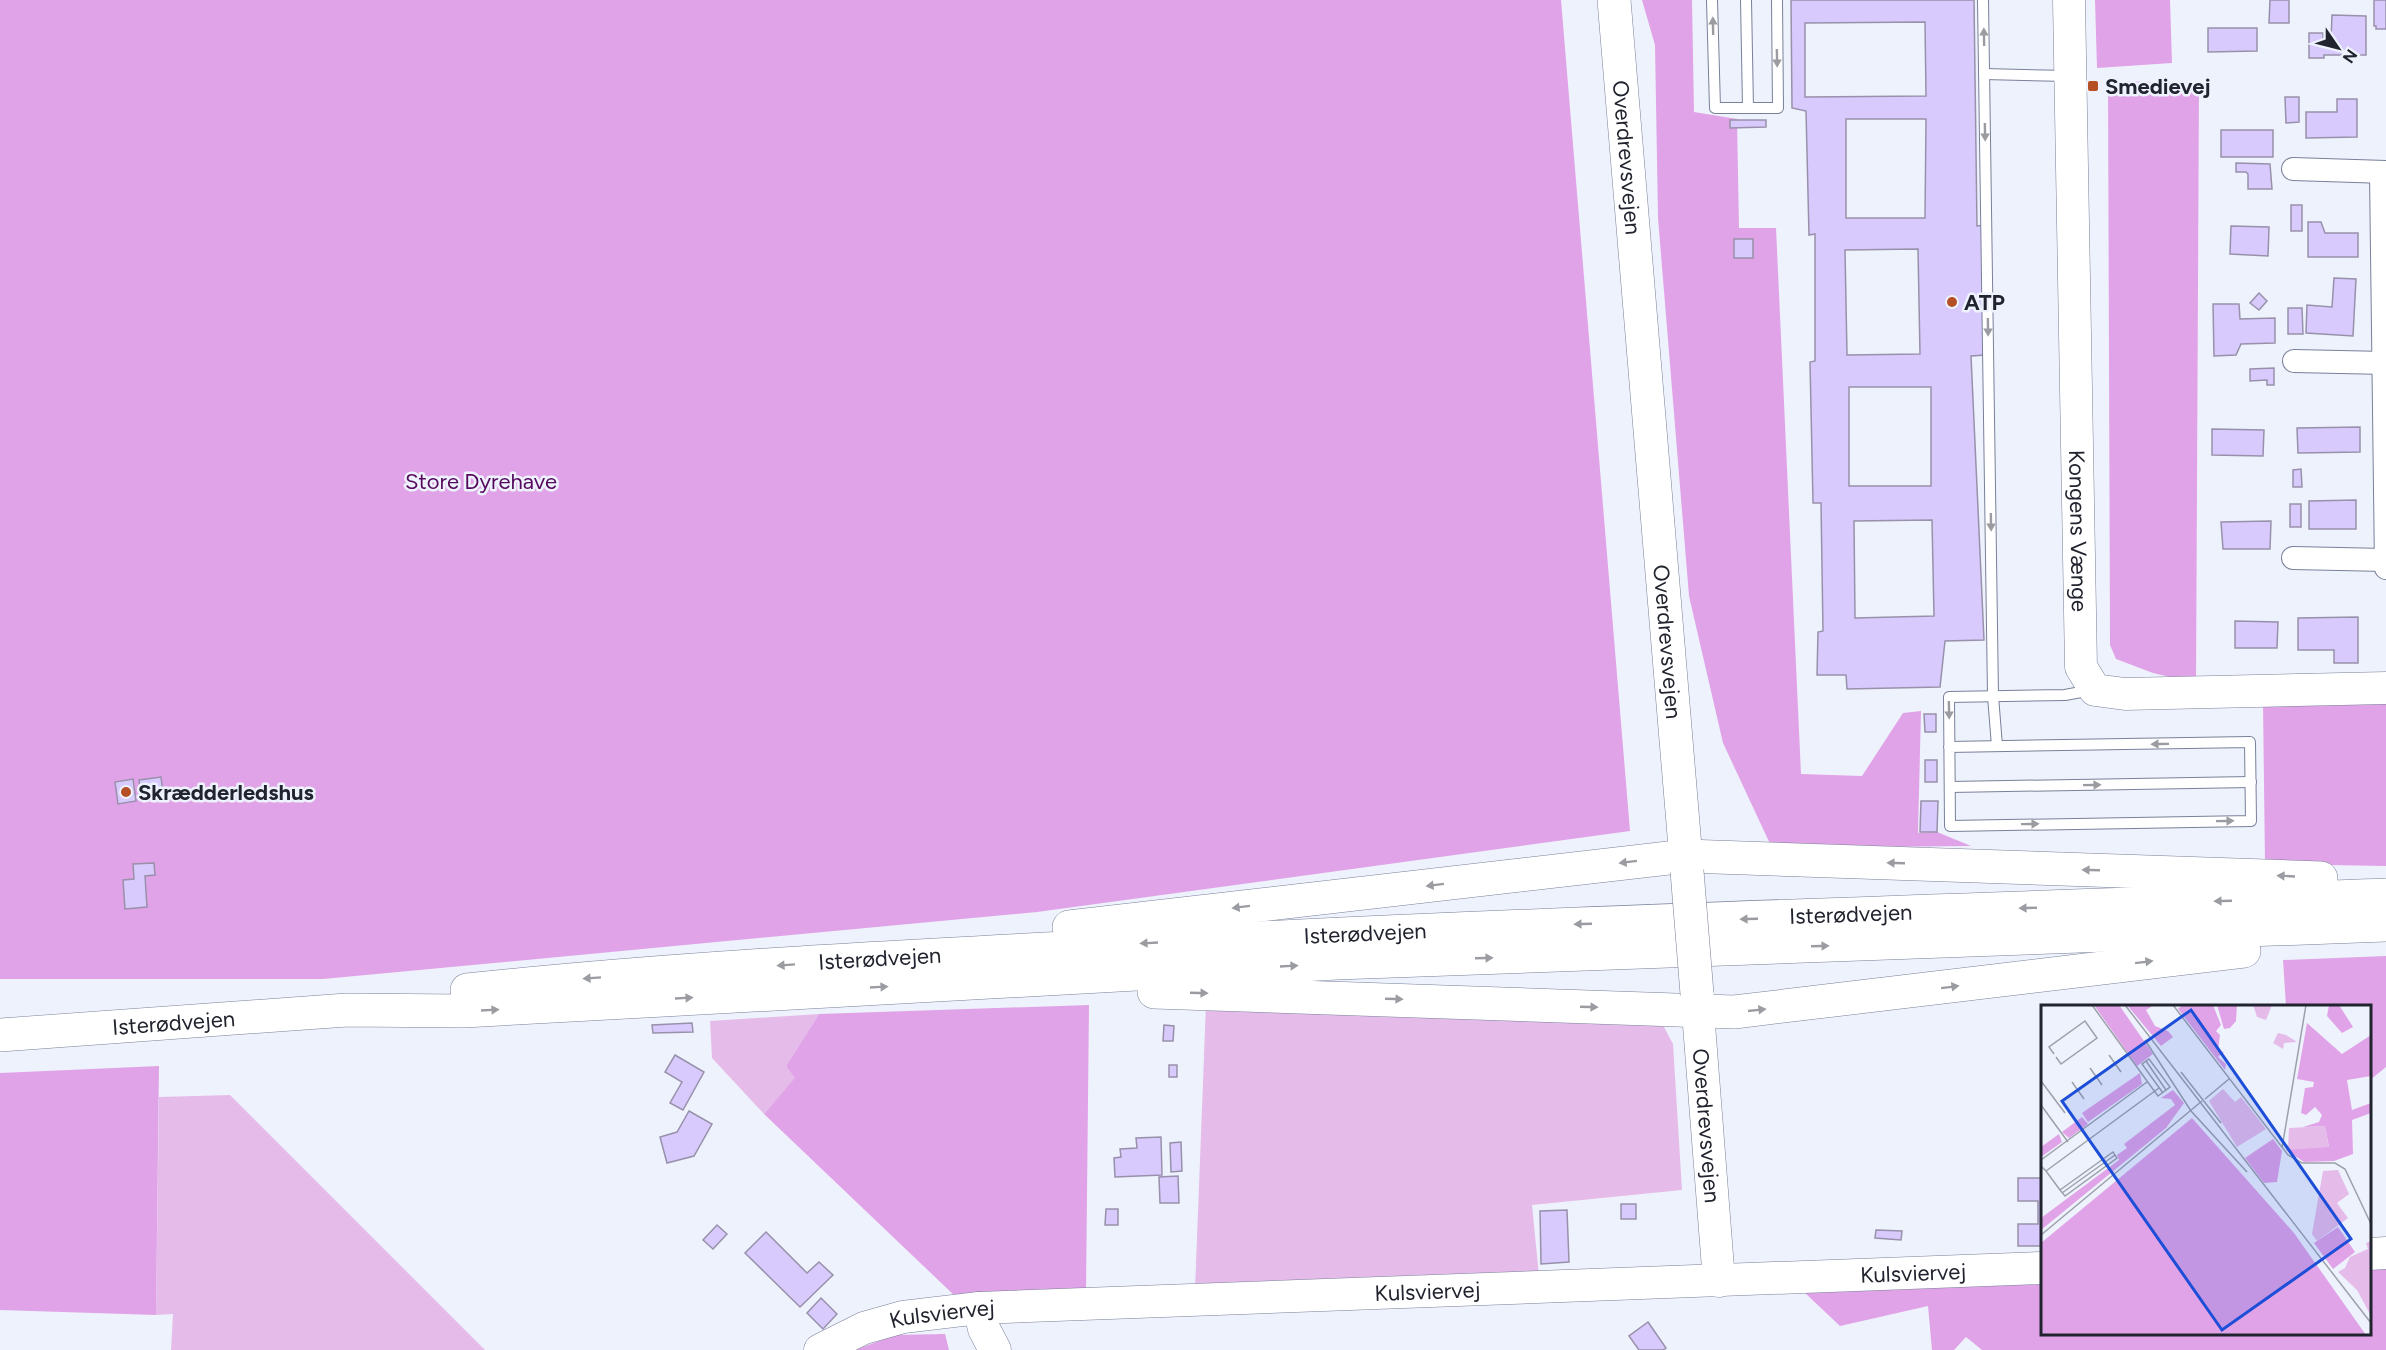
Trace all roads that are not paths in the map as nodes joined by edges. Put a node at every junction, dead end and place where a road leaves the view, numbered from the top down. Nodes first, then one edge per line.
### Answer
1 (1614, 0) edge
2 (1713, 0) edge
3 (1746, 0) edge
4 (1776, 0) edge
5 (1983, 0) edge
6 (2069, 0) edge
7 (1984, 74) junction
8 (2071, 76) junction
9 (1748, 108) junction
10 (2293, 169) dead end
11 (2383, 172) edge
12 (2294, 361) dead end
13 (2385, 363) edge
14 (2293, 558) dead end
15 (2386, 560) edge
16 (2386, 568) edge
17 (2386, 688) edge
18 (2095, 690) junction
19 (1993, 696) junction
20 (1997, 746) junction
21 (1949, 747) junction
22 (2251, 782) junction
23 (1950, 787) junction
24 (1687, 863) junction
25 (2386, 882) edge
26 (2386, 895) edge
27 (2386, 925) edge
28 (2386, 935) edge
29 (967, 953) junction
30 (1080, 976) junction
31 (1698, 1003) junction
32 (347, 1010) junction
33 (0, 1035) edge
34 (2386, 1253) edge
35 (2371, 1254) edge
36 (2041, 1268) edge
37 (1719, 1281) junction
38 (979, 1308) junction
39 (820, 1350) edge
40 (995, 1350) edge

1 - 24 main road, Overdrevsvejen
9 -> 2 lane
3 - 9 lane
4 -> 9 lane
7 -> 5 lane
6 - 8 street, Kongens Vænge
7 - 8 lane
7 -> 19 lane
8 - 18 street, Kongens Vænge
10 - 11 street
11 - 13 street
12 - 13 street
13 - 15 street
14 - 15 street
15 - 16 street
17 - 18 street
18 - 19 lane
19 - 20 lane
19 -> 21 lane
20 - 21 lane
22 -> 20 lane
21 - 23 lane
23 -> 22 lane
23 -> 22 lane
25 -> 24 main road
24 -> 29 main road
24 - 31 main road, Overdrevsvejen, bridge
26 -> 29 main road, Isterødvejen
30 -> 27 main road, Isterødvejen
31 -> 28 main road
29 -> 32 main road, Isterødvejen
30 -> 31 main road
32 -> 30 main road, Isterødvejen
31 - 37 street, Overdrevsvejen
32 - 33 main road, Isterødvejen
34 - 35 street
36 - 37 street, Kulsviervej
37 - 38 street, Kulsviervej
38 - 39 street, Kulsviervej
38 - 40 street

